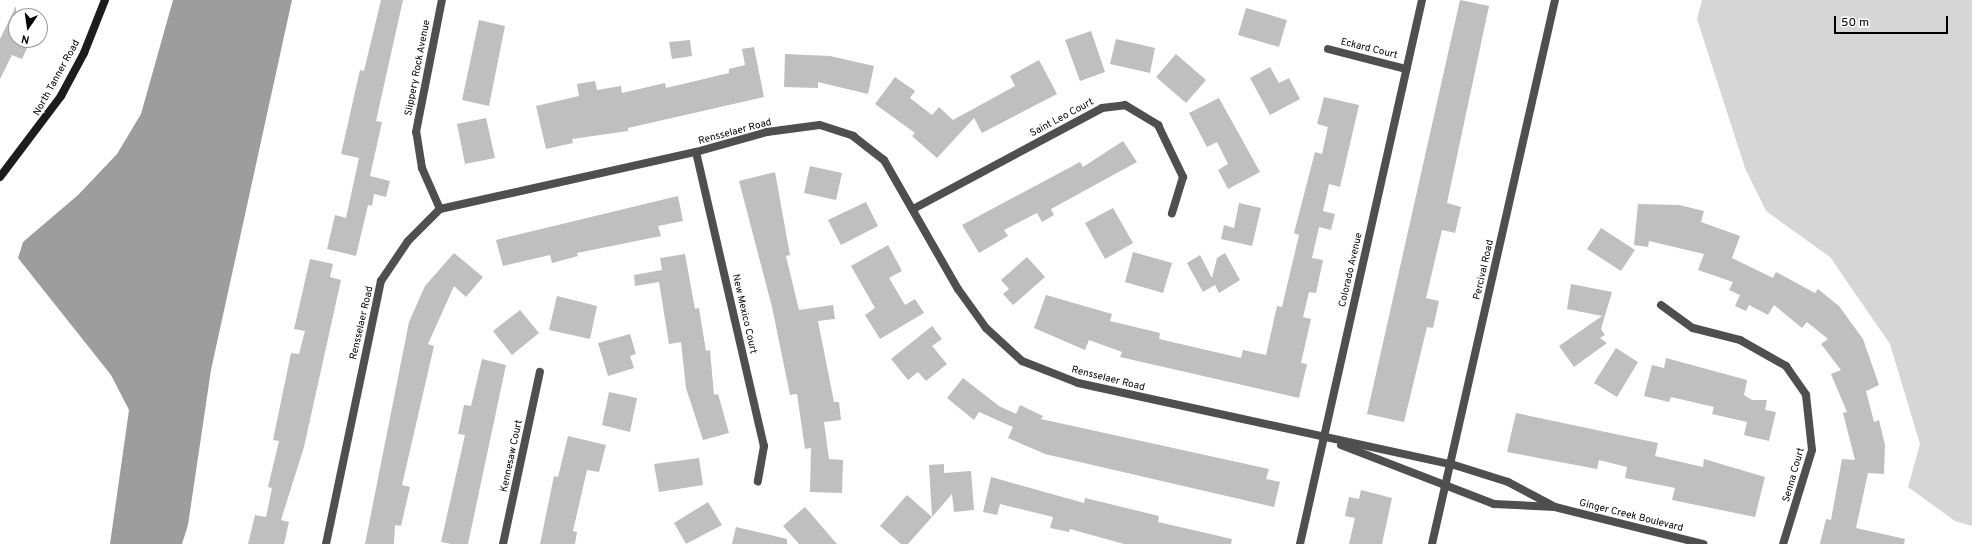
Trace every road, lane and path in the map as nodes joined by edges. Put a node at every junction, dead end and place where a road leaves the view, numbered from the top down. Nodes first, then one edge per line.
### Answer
1 (105, 0) edge
2 (442, 0) edge
3 (1422, 0) edge
4 (1555, 0) edge
5 (1328, 50) dead end
6 (1406, 69) junction
7 (696, 152) junction
8 (0, 177) edge
9 (915, 208) junction
10 (440, 209) junction
11 (1172, 213) dead end
12 (1661, 306) dead end
13 (540, 372) dead end
14 (1324, 439) junction
15 (1451, 464) junction
16 (758, 481) dead end
17 (1446, 485) junction
18 (1555, 507) junction
19 (326, 544) edge
20 (503, 544) edge
21 (1300, 544) edge
22 (1432, 544) edge
23 (1703, 544) edge
24 (1784, 544) edge

1 - 8 main road, North Tanner Road
2 - 10 street, Slippery Rock Avenue
3 - 6 street, Colorado Avenue
4 - 15 street, Percival Road
5 - 6 street, Eckard Court
6 - 14 street, Colorado Avenue
7 - 9 street, Rensselaer Road
7 - 10 street, Rensselaer Road
7 - 16 street, New Mexico Court
9 - 11 street, Saint Leo Court
9 - 14 street, Rensselaer Road
10 - 19 street, Rensselaer Road
12 - 24 street, Senna Court
13 - 20 street, Kennesaw Court
14 - 15 street, Rensselaer Road
14 - 17 street, Rensselaer Road
14 - 21 street, Colorado Avenue
15 - 17 street, Percival Road
15 - 18 street, Ginger Creek Boulevard
17 - 18 street, Ginger Creek Boulevard
17 - 22 street, Percival Road
18 - 23 street, Ginger Creek Boulevard

